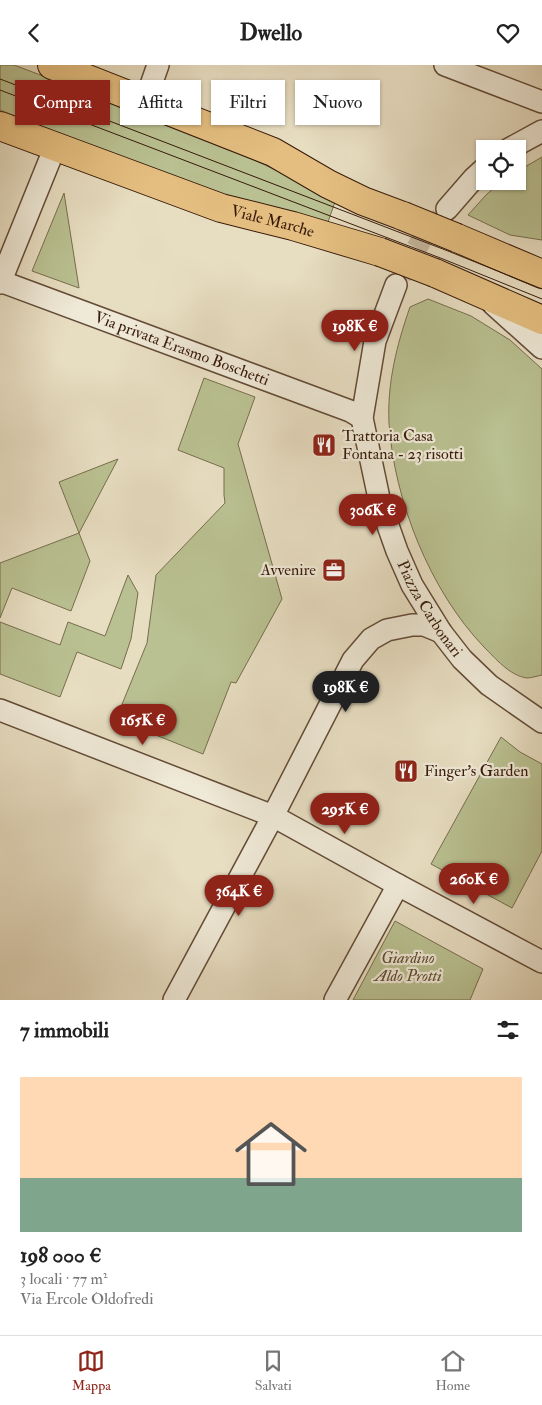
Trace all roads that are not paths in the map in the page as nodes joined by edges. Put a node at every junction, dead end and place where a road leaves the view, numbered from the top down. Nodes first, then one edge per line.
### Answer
1 (52, 65) edge
2 (158, 65) edge
3 (445, 65) edge
4 (153, 80) edge
5 (120, 92) edge
6 (542, 102) edge
7 (201, 124) edge
8 (0, 126) edge
9 (542, 131) edge
10 (526, 140) edge
11 (55, 147) junction
12 (476, 176) edge
13 (447, 209) tunnel mouth
14 (492, 251) junction
15 (542, 258) edge
16 (542, 274) edge
17 (0, 282) edge
18 (396, 285) tunnel mouth
19 (479, 292) junction
20 (542, 321) edge
21 (542, 348) edge
22 (362, 418) junction
23 (441, 632) junction
24 (0, 709) edge
25 (542, 722) edge
26 (273, 816) junction
27 (398, 885) junction
28 (542, 962) edge
29 (174, 1000) edge
30 (335, 1000) edge

1 - 5 main road
2 - 4 street
3 - 6 street
7 - 14 main road, bridge
8 - 11 main road, Viale Marche
9 - 10 street
11 - 17 street
11 - 19 main road, Viale Marche, bridge
12 - 13 street
14 - 15 street
14 - 16 main road
17 - 22 street, Via privata Erasmo Boschetti
18 - 22 street, Piazza Carbonari
19 - 20 main road, Viale Marche
19 - 21 street
22 - 23 street, Piazza Carbonari
23 - 25 street, Piazza Carbonari
23 - 26 street
24 - 26 street
26 - 27 street
26 - 29 street
27 - 28 street
27 - 30 street

